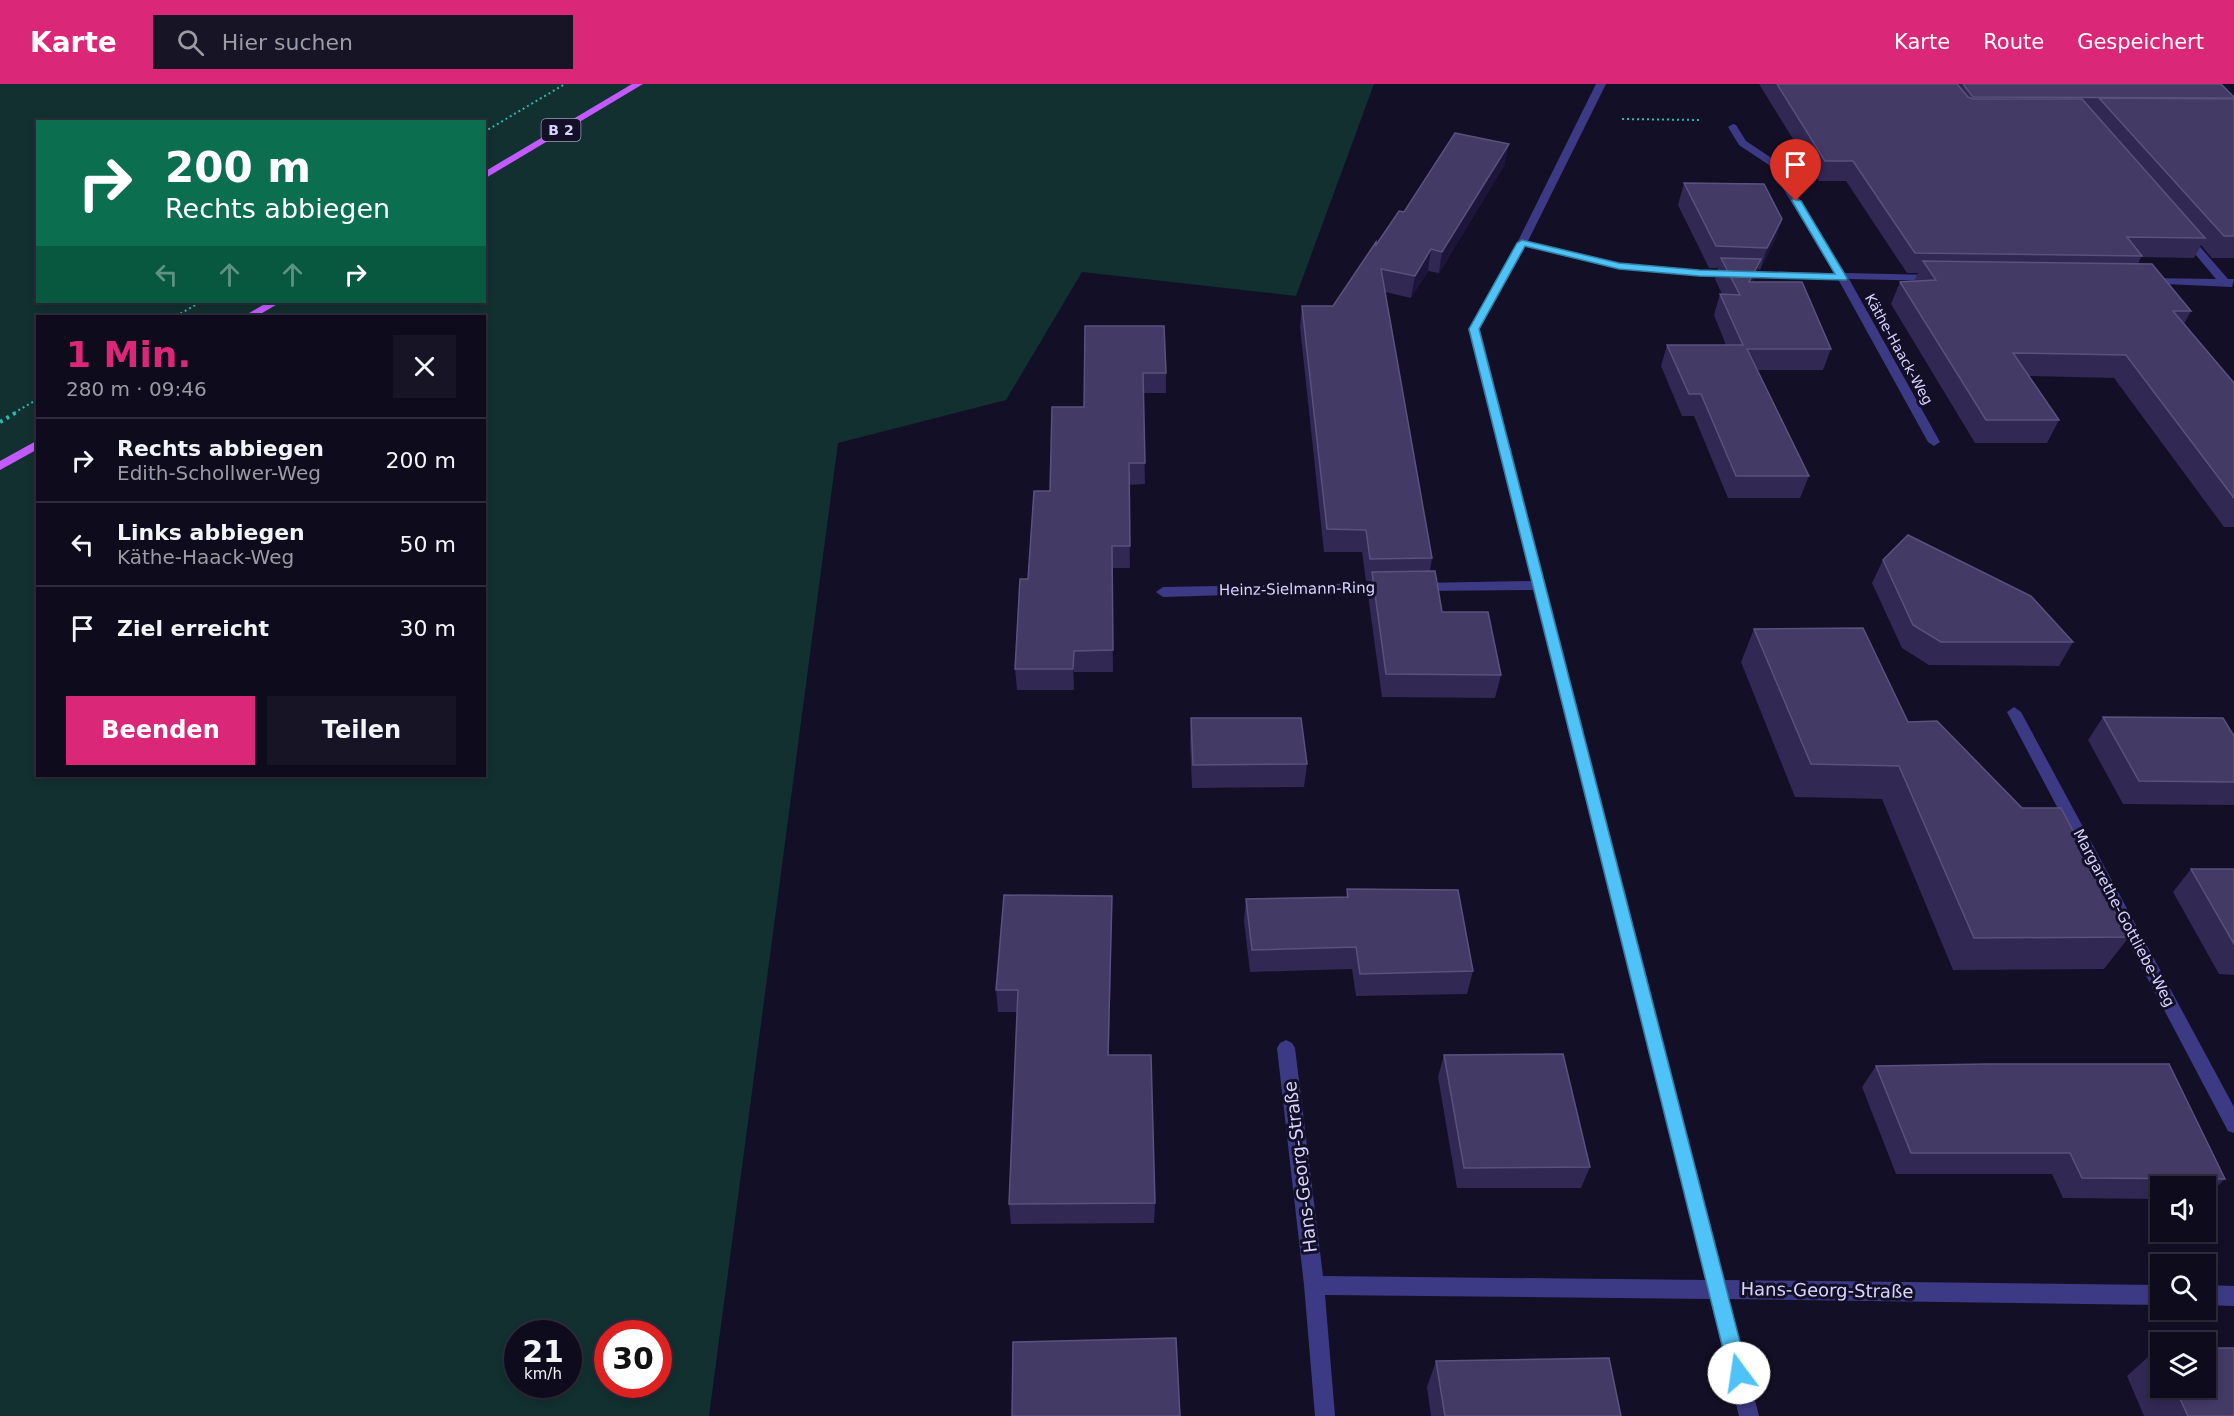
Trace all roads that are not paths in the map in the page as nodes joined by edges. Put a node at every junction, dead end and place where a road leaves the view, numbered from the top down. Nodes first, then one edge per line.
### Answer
1 (638, 84) edge
2 (1601, 84) edge
3 (1733, 127) dead end
4 (486, 175) edge
5 (2179, 229) edge
6 (1522, 243) junction
7 (1842, 278) junction
8 (1950, 279) edge
9 (2130, 281) edge
10 (2230, 282) edge
11 (2234, 292) edge
12 (273, 303) edge
13 (252, 315) edge
14 (1934, 442) dead end
15 (36, 445) edge
16 (0, 466) edge
17 (1539, 585) junction
18 (1163, 592) dead end
19 (2014, 712) dead end
20 (1286, 1048) dead end
21 (2234, 1125) edge
22 (1314, 1285) junction
23 (1717, 1288) junction
24 (2150, 1295) edge
25 (2216, 1295) edge
26 (2234, 1296) edge
27 (1325, 1416) edge
28 (1749, 1416) edge

1 - 4 main road, B 2
2 - 6 street
3 - 7 street, Käthe-Haack-Weg
5 - 10 street
6 - 7 street
6 - 17 street
7 - 8 street
7 - 14 street, Käthe-Haack-Weg
9 - 10 street
10 - 11 street
12 - 13 main road
15 - 16 main road
17 - 18 street, Heinz-Sielmann-Ring
17 - 23 street
19 - 21 street, Margarethe-Gottliebe-Weg
20 - 22 street, Hans-Georg-Straße
22 - 23 street, Hans-Georg-Straße
22 - 27 street, Hans-Georg-Straße
23 - 24 street, Hans-Georg-Straße
23 - 28 street
25 - 26 street

